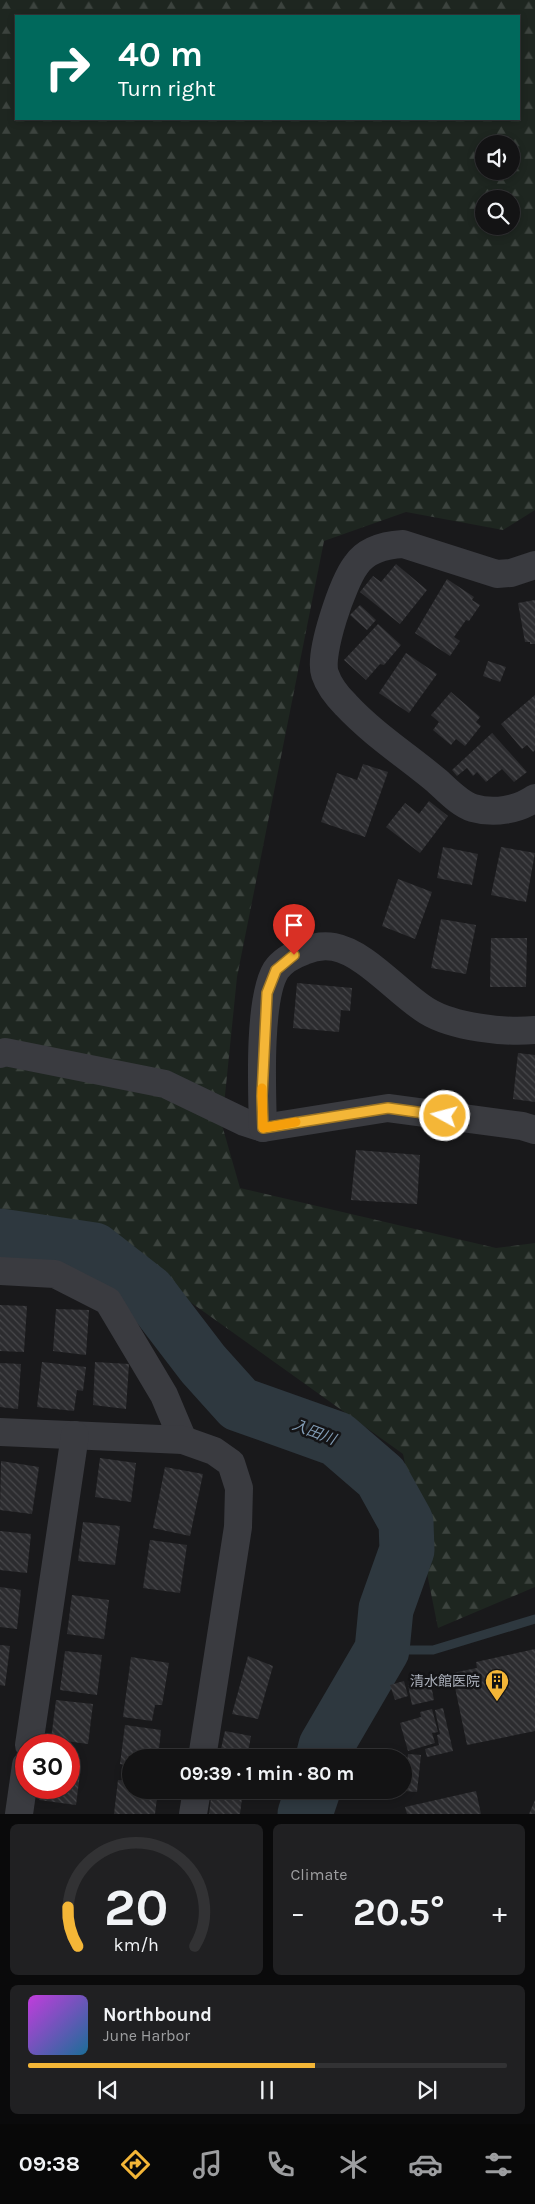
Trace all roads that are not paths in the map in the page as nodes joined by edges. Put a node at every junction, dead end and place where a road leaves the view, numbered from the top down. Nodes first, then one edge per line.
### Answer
1 (535, 565) edge
2 (535, 798) edge
3 (535, 1030) edge
4 (0, 1054) edge
5 (263, 1128) junction
6 (535, 1130) edge
7 (0, 1271) edge
8 (0, 1432) edge
9 (75, 1435) junction
10 (183, 1440) junction
11 (31, 1734) edge
12 (203, 1749) edge
13 (21, 1799) edge
14 (196, 1799) edge
15 (19, 1814) edge
16 (193, 1814) edge

1 - 2 street
3 - 5 street
4 - 5 street
5 - 6 street
7 - 10 street
8 - 9 street
9 - 10 street
9 - 11 street
10 - 12 street
13 - 15 street
14 - 16 street

